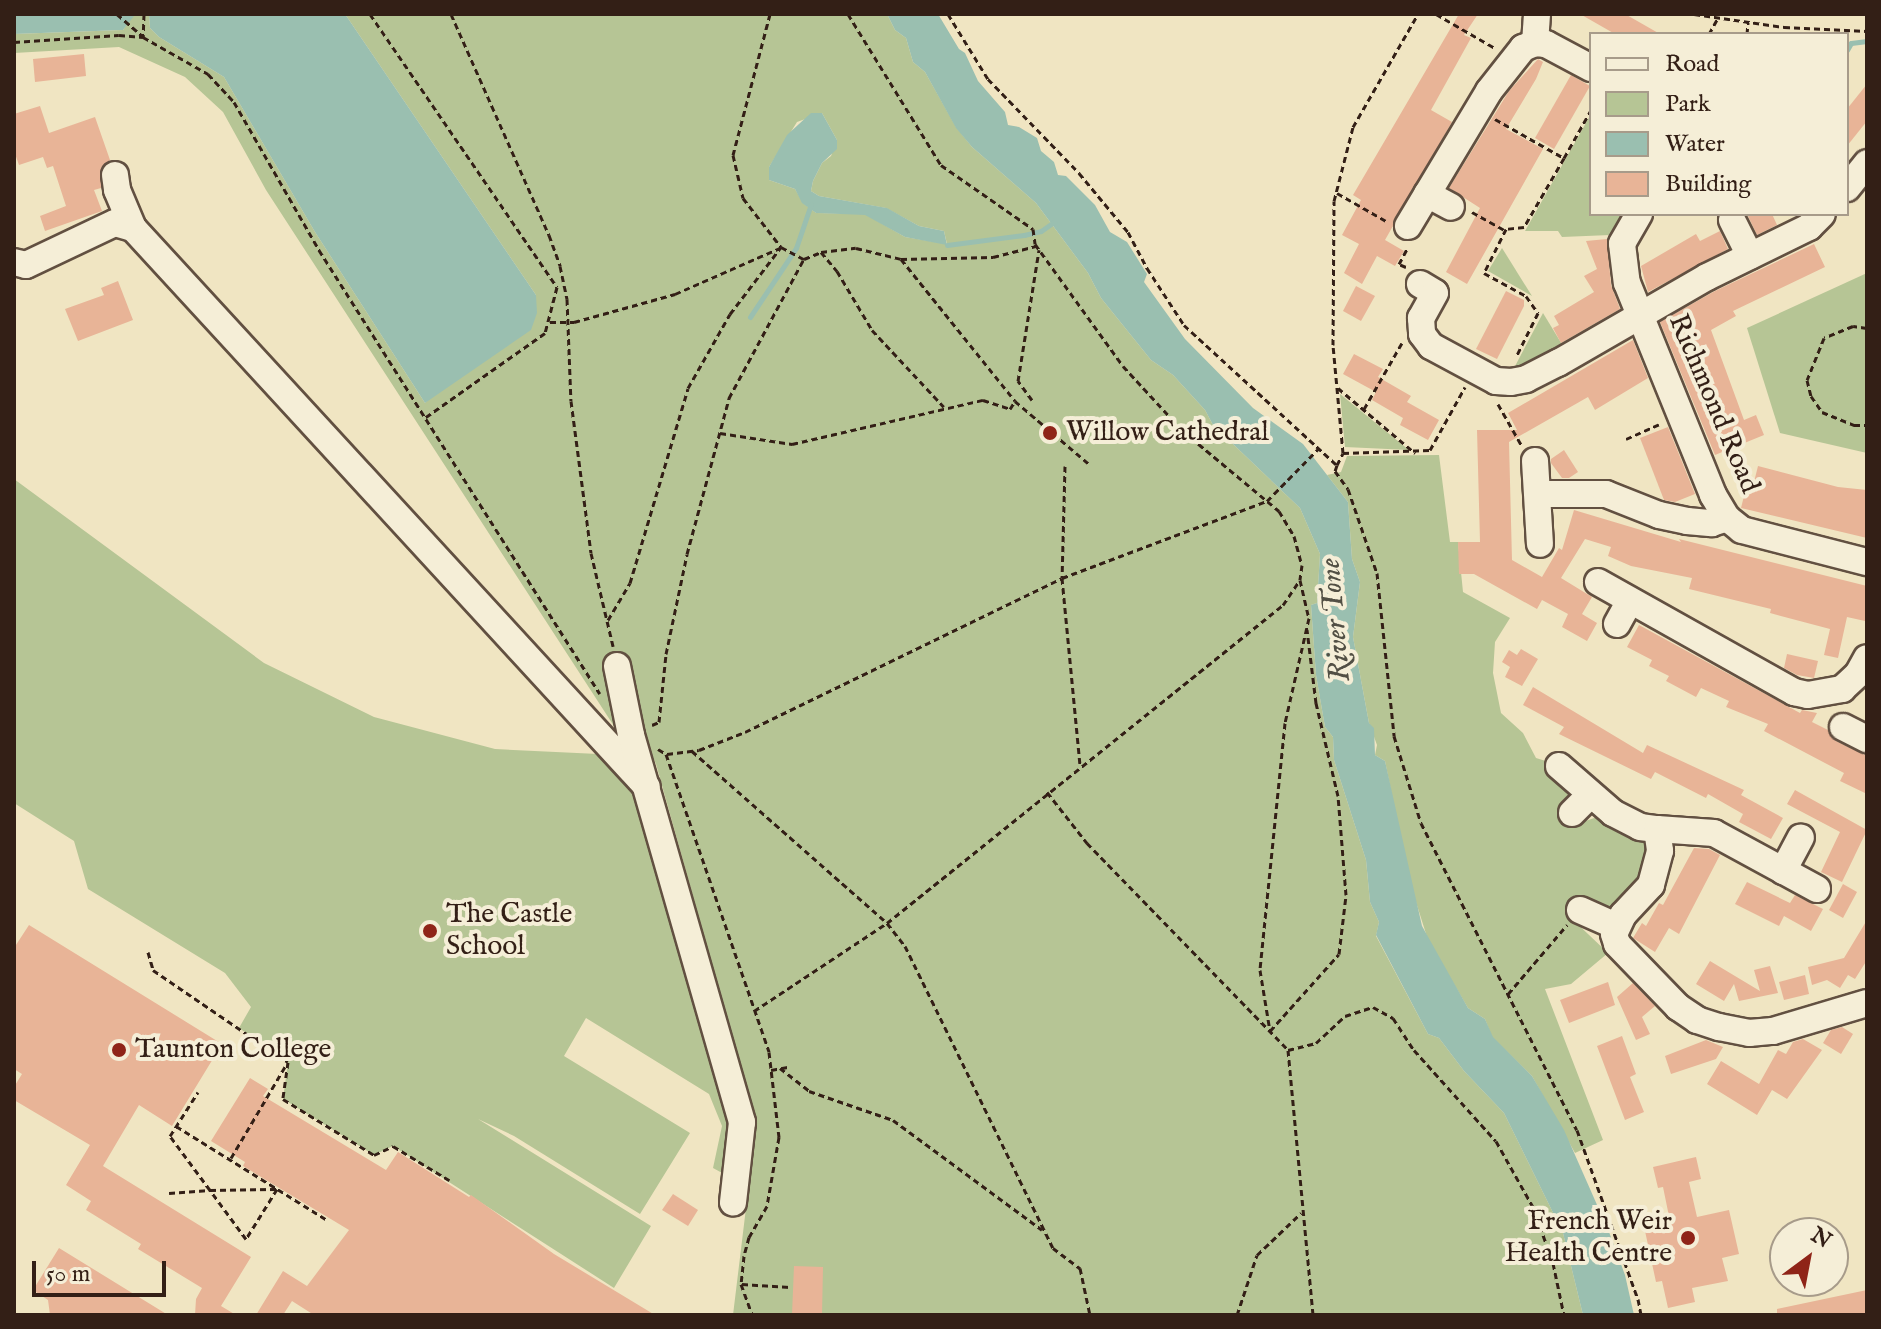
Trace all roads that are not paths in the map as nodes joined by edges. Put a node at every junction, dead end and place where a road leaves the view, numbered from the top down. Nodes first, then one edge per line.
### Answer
1 (1537, 14) edge
2 (1524, 50) junction
3 (1589, 67) edge
4 (1867, 163) edge
5 (115, 175) dead end
6 (1849, 186) edge
7 (1427, 194) junction
8 (1451, 207) road end
9 (1638, 216) edge
10 (1820, 216) edge
11 (1732, 220) dead end
12 (1408, 226) dead end
13 (133, 228) junction
14 (1750, 256) junction
15 (14, 262) edge
16 (1434, 292) dead end
17 (1640, 314) junction
18 (1535, 461) road end
19 (1538, 494) junction
20 (1727, 518) junction
21 (1540, 544) dead end
22 (1867, 562) edge
23 (1598, 582) dead end
24 (1867, 658) edge
25 (617, 666) road end
26 (1843, 727) dead end
27 (1867, 739) edge
28 (1559, 766) dead end
29 (647, 787) junction
30 (1657, 829) junction
31 (1801, 837) dead end
32 (1783, 871) junction
33 (1817, 889) dead end
34 (1580, 910) road end
35 (1616, 926) junction
36 (1867, 1003) edge
37 (733, 1202) dead end

1 - 2 street
2 - 3 street
2 - 7 street
4 - 6 street
5 - 13 street
7 - 8 street
7 - 12 street
9 - 17 street, Richmond Road
10 - 14 street
11 - 14 street
13 - 15 street
13 - 29 street
14 - 17 street
16 - 17 street
17 - 20 street, Richmond Road
18 - 19 street
19 - 20 street, Richmond Road
19 - 21 street
20 - 22 street, Richmond Road
23 - 24 street
25 - 29 street
26 - 27 street
28 - 30 street
29 - 37 street
30 - 32 street
30 - 35 street
31 - 32 street
32 - 33 street
34 - 35 street
35 - 36 street

